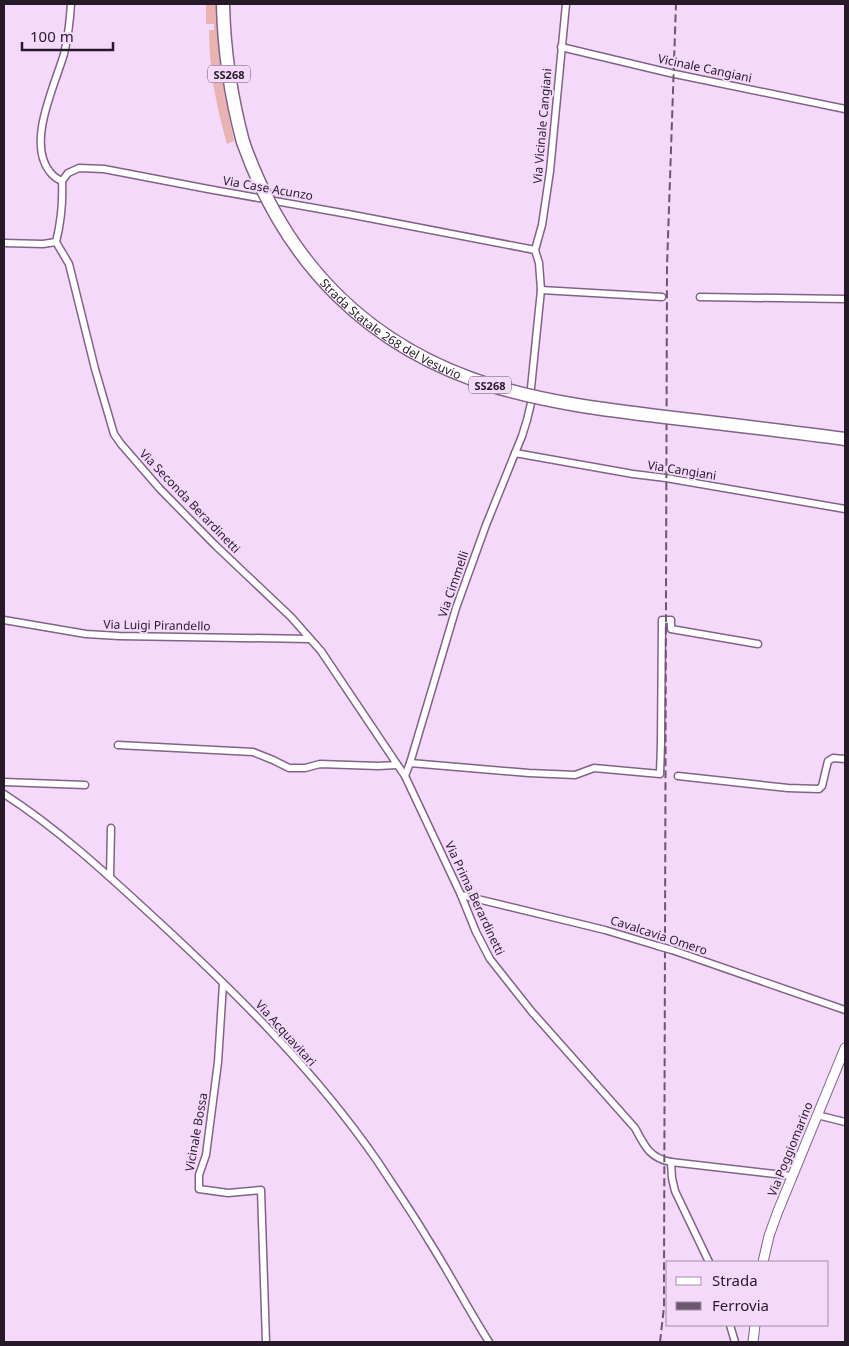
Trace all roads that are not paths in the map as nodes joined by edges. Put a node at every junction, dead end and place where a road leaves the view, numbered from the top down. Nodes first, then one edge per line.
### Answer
1 (71, 4) edge
2 (223, 4) edge
3 (566, 4) edge
4 (561, 46) junction
5 (845, 109) edge
6 (62, 181) junction
7 (56, 242) junction
8 (4, 243) edge
9 (535, 250) junction
10 (541, 290) junction
11 (662, 297) dead end
12 (700, 298) dead end
13 (845, 300) edge
14 (532, 388) dead end
15 (530, 403) dead end
16 (845, 439) edge
17 (515, 453) junction
18 (845, 509) edge
19 (4, 620) edge
20 (310, 639) junction
21 (758, 644) dead end
22 (118, 745) dead end
23 (845, 759) edge
24 (410, 763) junction
25 (398, 765) junction
26 (405, 776) junction
27 (678, 776) dead end
28 (4, 782) edge
29 (85, 785) dead end
30 (4, 794) edge
31 (112, 828) dead end
32 (110, 877) junction
33 (461, 895) junction
34 (223, 984) junction
35 (845, 1010) edge
36 (845, 1048) edge
37 (817, 1115) junction
38 (845, 1122) edge
39 (672, 1162) junction
40 (792, 1176) junction
41 (709, 1261) edge
42 (763, 1261) edge
43 (730, 1326) edge
44 (755, 1326) edge
45 (266, 1342) edge
46 (489, 1342) edge
47 (735, 1342) edge
48 (753, 1342) edge

1 - 6 street
2 - 16 highway, Strada Statale 268 del Vesuvio / SS268, bridge
3 - 4 street, Via Vicinale Cangiani
4 - 5 street, Vicinale Cangiani
4 - 9 street, Via Vicinale Cangiani
6 - 7 street
6 - 9 street, Via Case Acunzo
7 - 8 street
7 - 20 street, Via Seconda Berardinetti
9 - 10 street
10 - 11 street
10 - 14 street
12 - 13 street
15 - 17 street, Via Cimmelli
17 - 18 street, Via Cangiani
17 - 24 street, Via Cimmelli
19 - 20 street, Via Luigi Pirandello
20 - 25 street, Via Prima Berardinetti
21 - 24 street
22 - 25 street
23 - 27 street
24 - 26 street, Via Cimmelli
25 - 26 street, Via Prima Berardinetti
26 - 33 street, Via Prima Berardinetti
28 - 29 street
30 - 32 street, Via Acquavitari
31 - 32 street
32 - 34 street, Via Acquavitari
33 - 35 street, Cavalcavia Omero, bridge
33 - 39 street, Via Prima Berardinetti
34 - 45 street, Vicinale Bossa
34 - 46 street, Via Acquavitari
36 - 37 main road, Via Poggiomarino
37 - 38 street
37 - 40 main road, Via Poggiomarino
39 - 40 street, Via Prima Berardinetti
39 - 41 street
40 - 42 main road, Via Poggiomarino
43 - 47 street
44 - 48 main road

